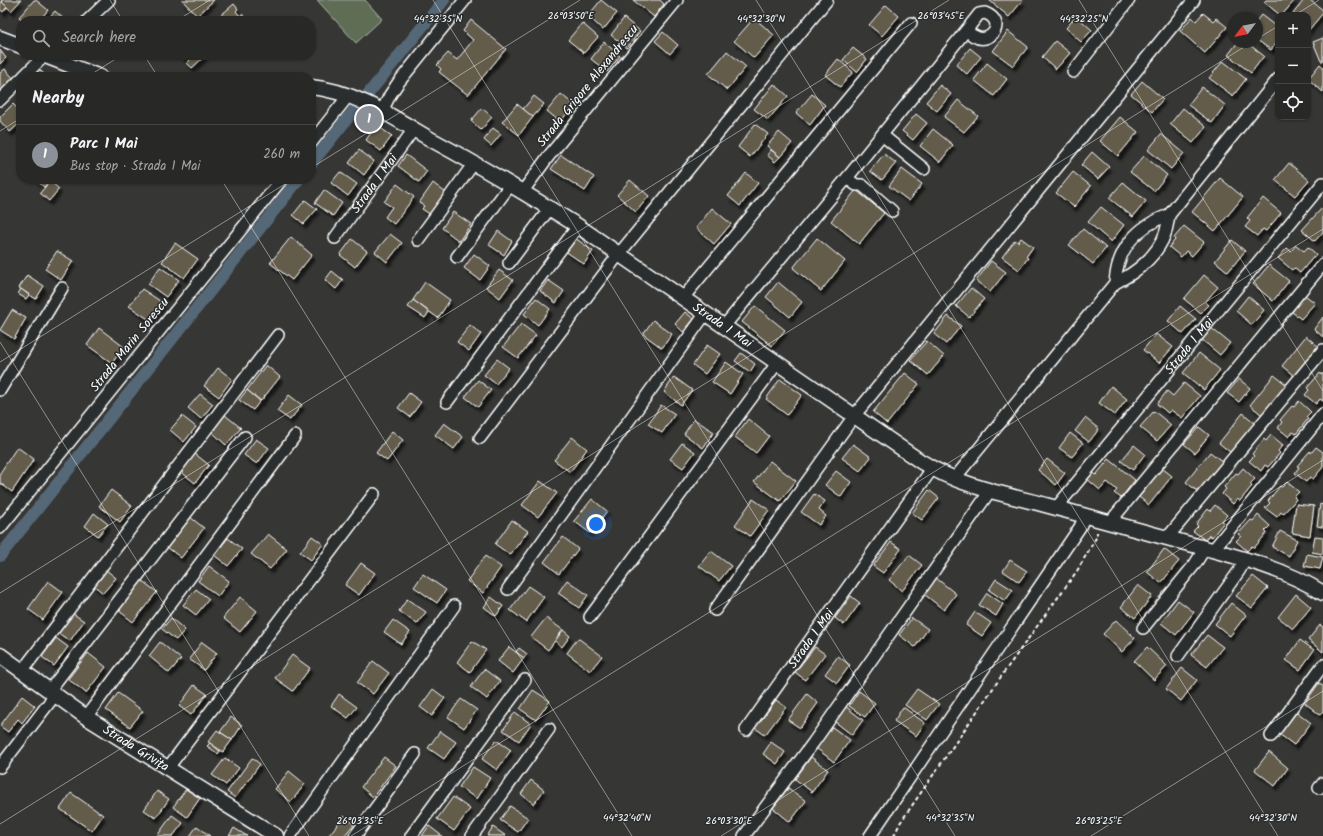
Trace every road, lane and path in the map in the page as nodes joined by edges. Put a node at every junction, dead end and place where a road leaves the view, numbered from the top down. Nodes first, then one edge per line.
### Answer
1 (109, 0) edge
2 (465, 0) edge
3 (677, 0) edge
4 (827, 0) edge
5 (1129, 0) edge
6 (1194, 0) edge
7 (92, 16) edge
8 (910, 23) dead end
9 (967, 30) dead end
10 (0, 38) edge
11 (16, 44) edge
12 (44, 60) edge
13 (59, 60) edge
14 (29, 72) edge
15 (88, 72) edge
16 (1073, 72) dead end
17 (1275, 83) edge
18 (16, 84) edge
19 (316, 87) edge
20 (349, 95) junction
21 (0, 100) edge
22 (382, 111) junction
23 (414, 129) junction
24 (882, 135) junction
25 (316, 136) edge
26 (474, 163) junction
27 (924, 169) dead end
28 (847, 178) junction
29 (1323, 183) edge
30 (278, 184) edge
31 (517, 188) junction
32 (550, 208) junction
33 (892, 211) dead end
34 (1169, 215) junction
35 (578, 226) junction
36 (335, 238) dead end
37 (418, 240) dead end
38 (619, 254) junction
39 (457, 257) dead end
40 (509, 263) dead end
41 (1323, 264) edge
42 (1115, 283) junction
43 (62, 288) dead end
44 (683, 298) junction
45 (706, 313) junction
46 (725, 326) junction
47 (278, 335) dead end
48 (1323, 350) edge
49 (778, 362) junction
50 (0, 390) edge
51 (447, 402) dead end
52 (1323, 414) edge
53 (854, 416) junction
54 (295, 436) dead end
55 (245, 437) dead end
56 (480, 438) dead end
57 (932, 469) junction
58 (954, 479) junction
59 (990, 491) junction
60 (374, 494) dead end
61 (1056, 508) junction
62 (1084, 516) junction
63 (1105, 521) junction
64 (0, 528) edge
65 (1167, 538) junction
66 (1209, 549) junction
67 (1245, 560) junction
68 (508, 589) dead end
69 (1323, 593) edge
70 (454, 606) dead end
71 (715, 610) dead end
72 (590, 617) dead end
73 (1143, 628) dead end
74 (0, 655) edge
75 (1178, 656) dead end
76 (1323, 665) edge
77 (22, 671) junction
78 (525, 680) dead end
79 (52, 693) junction
80 (86, 717) junction
81 (548, 730) dead end
82 (746, 730) dead end
83 (1271, 736) dead end
84 (415, 754) dead end
85 (0, 767) edge
86 (167, 769) junction
87 (272, 835) edge
88 (290, 836) edge
89 (356, 836) edge
90 (411, 836) edge
91 (472, 836) edge
92 (744, 836) edge
93 (870, 836) edge
94 (894, 836) edge

1 - 7 street
2 - 22 street
3 - 31 street, Strada Grigore Alexandrescu
4 - 38 street
5 - 16 street
6 - 53 street
8 - 44 street
9 - 24 street
10 - 11 street
12 - 14 street
13 - 15 street
17 - 34 street
18 - 21 street
19 - 20 street, Strada 1 Mai
20 - 22 street, Strada 1 Mai
20 - 25 street
22 - 23 street, Strada 1 Mai
23 - 26 street, Strada 1 Mai
23 - 36 street, Strada 1 Mai
24 - 27 street
24 - 28 street
26 - 31 street, Strada 1 Mai
26 - 37 street
28 - 33 street
28 - 46 street
29 - 61 street, Strada 1 Mai
30 - 64 street, Strada Marin Sorescu
31 - 32 street, Strada 1 Mai
31 - 39 street
32 - 35 street, Strada 1 Mai
32 - 40 street
34 - 42 street
34 - 42 street
35 - 38 street, Strada 1 Mai
35 - 51 street
38 - 44 street, Strada 1 Mai
38 - 56 street
41 - 63 street
42 - 58 street
43 - 50 street
44 - 45 street, Strada 1 Mai
45 - 46 street, Strada 1 Mai
45 - 68 street
46 - 49 street, Strada 1 Mai
47 - 77 street
48 - 65 street
49 - 53 street, Strada 1 Mai
49 - 72 street
52 - 66 street
53 - 57 street, Strada 1 Mai
53 - 71 street
54 - 80 street
55 - 79 street
57 - 58 street, Strada 1 Mai
57 - 82 street, Strada 1 Mai
58 - 59 street, Strada 1 Mai
59 - 61 street, Strada 1 Mai
59 - 92 street
60 - 86 street
61 - 62 street, Strada 1 Mai
62 - 63 street, Strada 1 Mai
62 - 93 street
63 - 65 street, Strada 1 Mai
63 - 94 path
65 - 66 street, Strada 1 Mai
66 - 67 street, Strada 1 Mai
66 - 73 street
67 - 69 street, Strada 1 Mai
67 - 75 street
70 - 88 street
74 - 77 street, Strada Grivița
76 - 83 street
77 - 79 street, Strada Grivița
78 - 90 street
79 - 80 street, Strada Grivița
79 - 85 street
80 - 86 street, Strada Grivița
81 - 91 street
84 - 89 street
86 - 87 street, Strada Grivița

